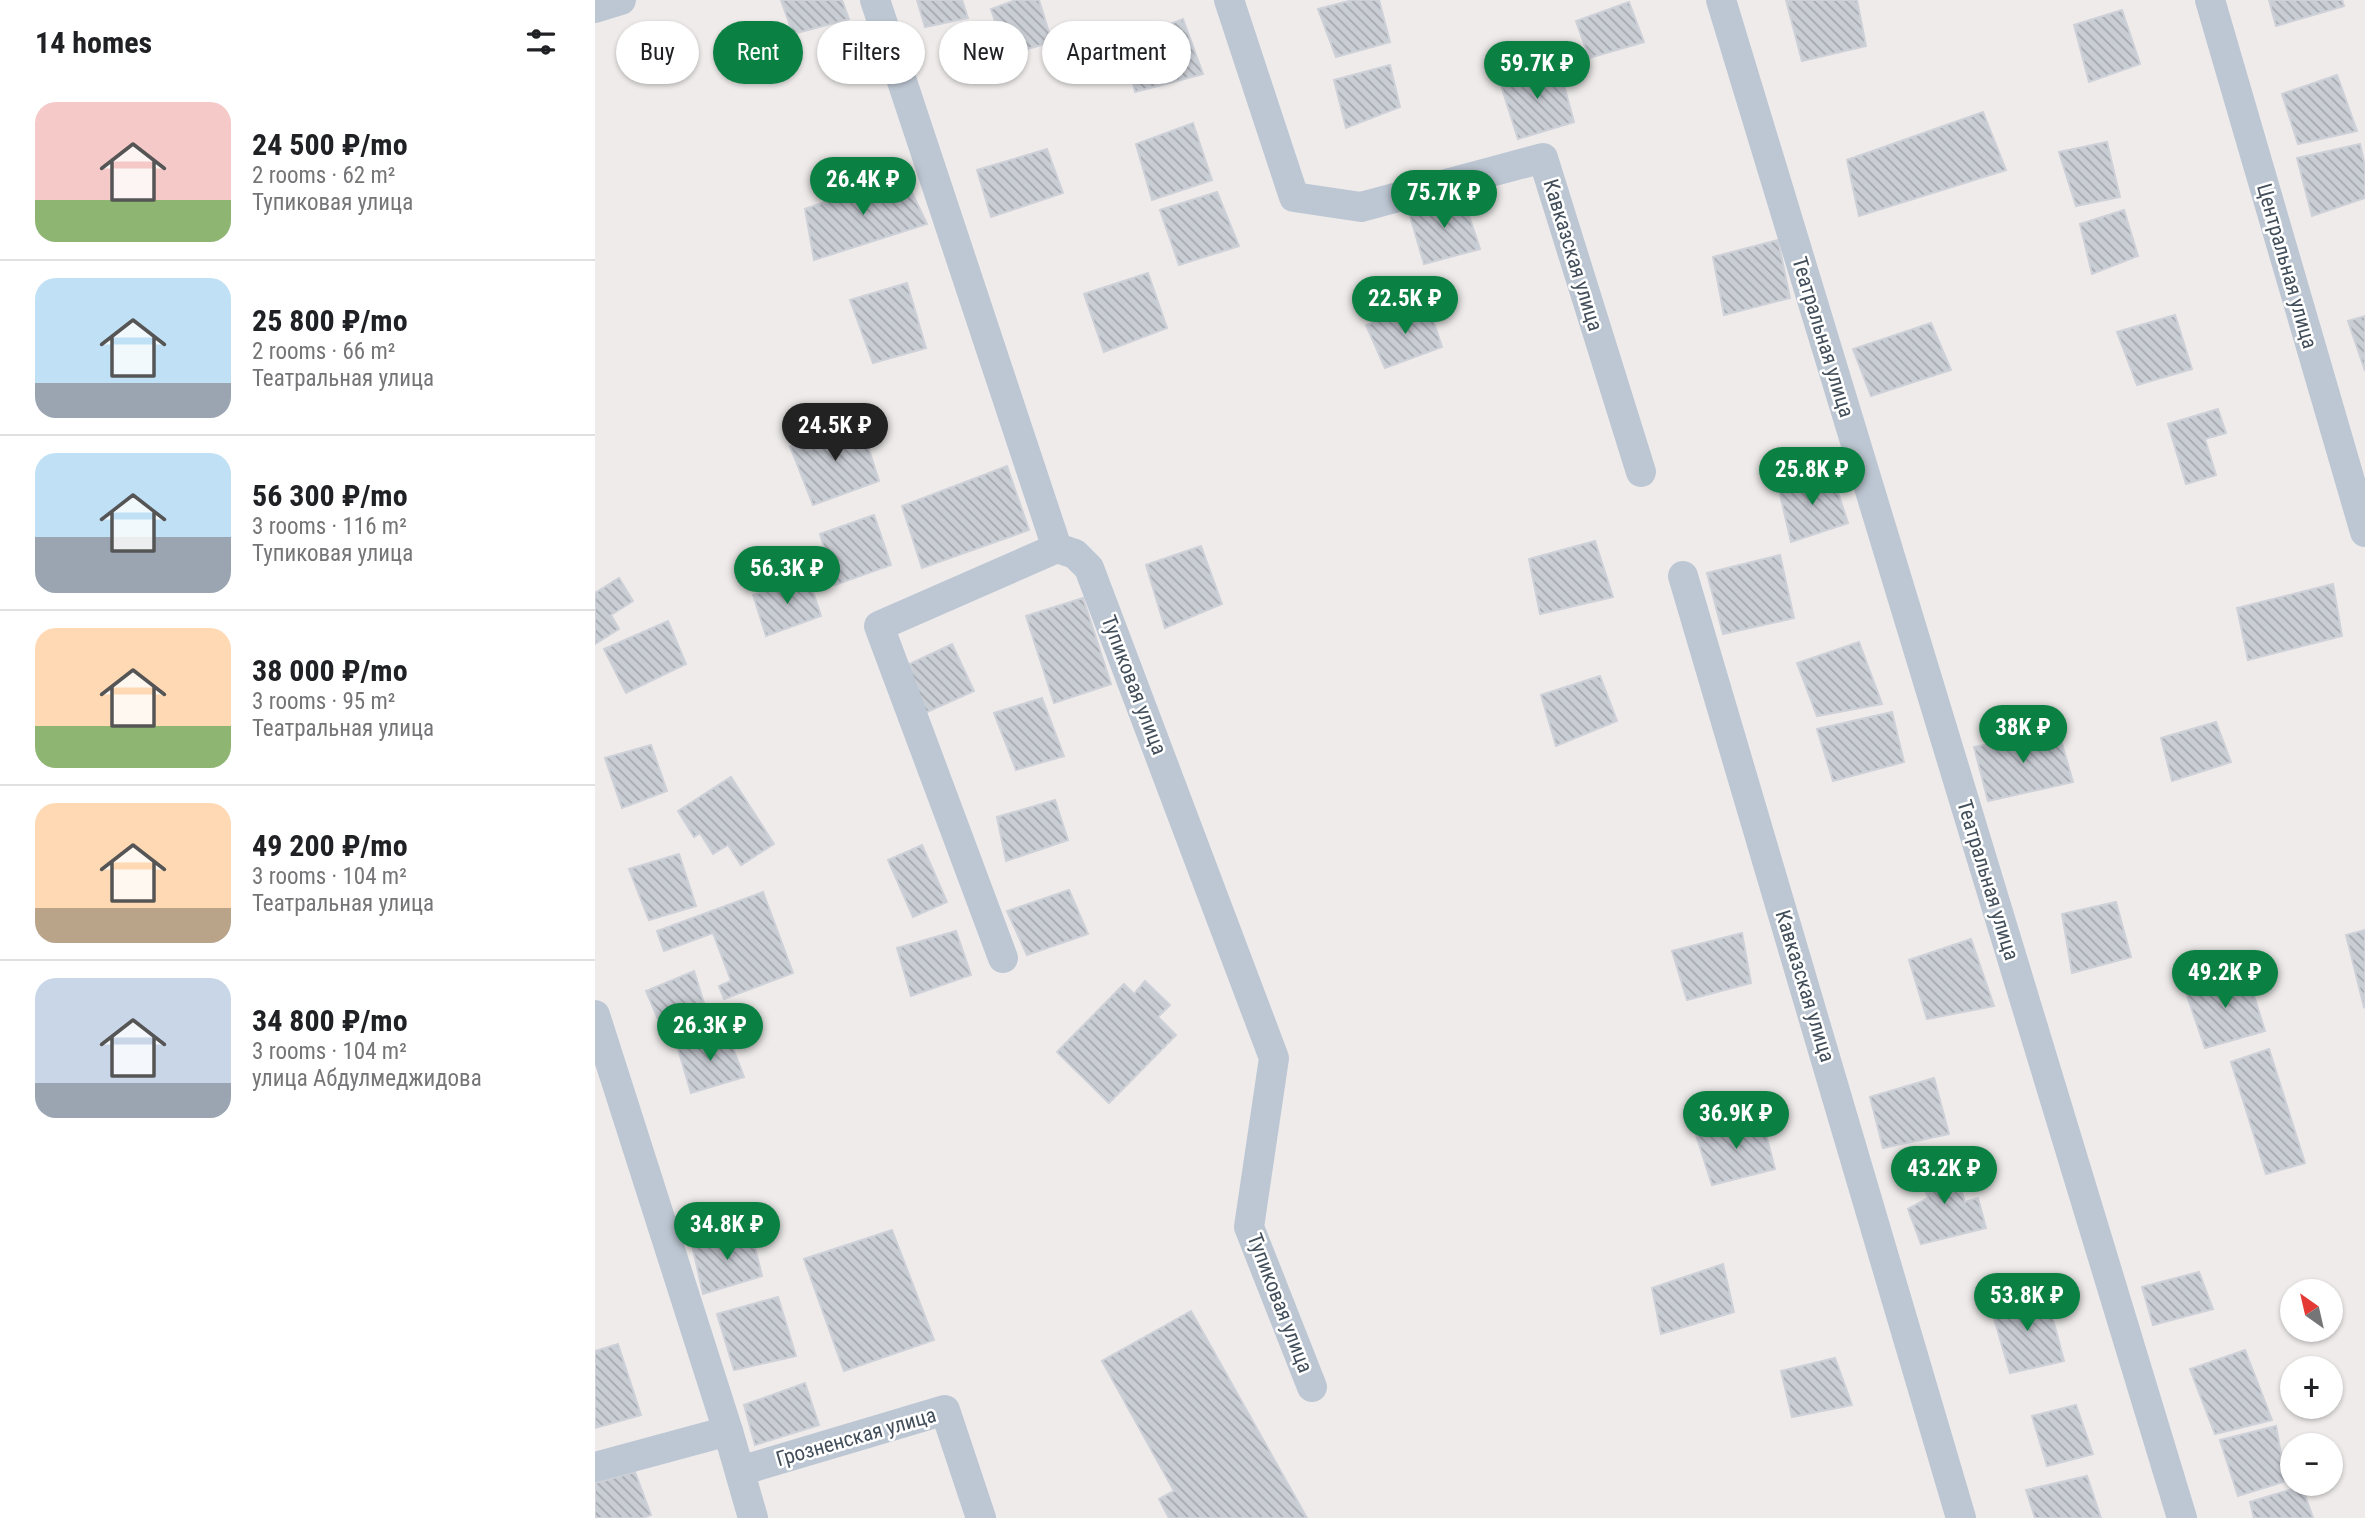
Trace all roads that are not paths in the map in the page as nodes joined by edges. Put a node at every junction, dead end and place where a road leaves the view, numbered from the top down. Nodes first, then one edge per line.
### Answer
1 (621, 0) edge
2 (875, 0) edge
3 (1229, 0) edge
4 (1721, 0) edge
5 (2210, 0) edge
6 (595, 8) edge
7 (1641, 472) dead end
8 (2365, 532) edge
9 (1057, 548) junction
10 (1683, 576) dead end
11 (1003, 958) dead end
12 (595, 1014) edge
13 (1312, 1387) dead end
14 (728, 1431) junction
15 (595, 1467) edge
16 (740, 1471) junction
17 (753, 1518) edge
18 (981, 1518) edge
19 (1961, 1518) edge
20 (2182, 1518) edge

1 - 6 street
2 - 9 street
3 - 7 street, Кавказская улица
4 - 20 street, Театральная улица
5 - 8 street, Центральная улица
9 - 11 street
9 - 13 street, Тупиковая улица
10 - 19 street, Кавказская улица
12 - 14 street
14 - 15 street
14 - 16 street
16 - 17 street
16 - 18 street, Грозненская улица

